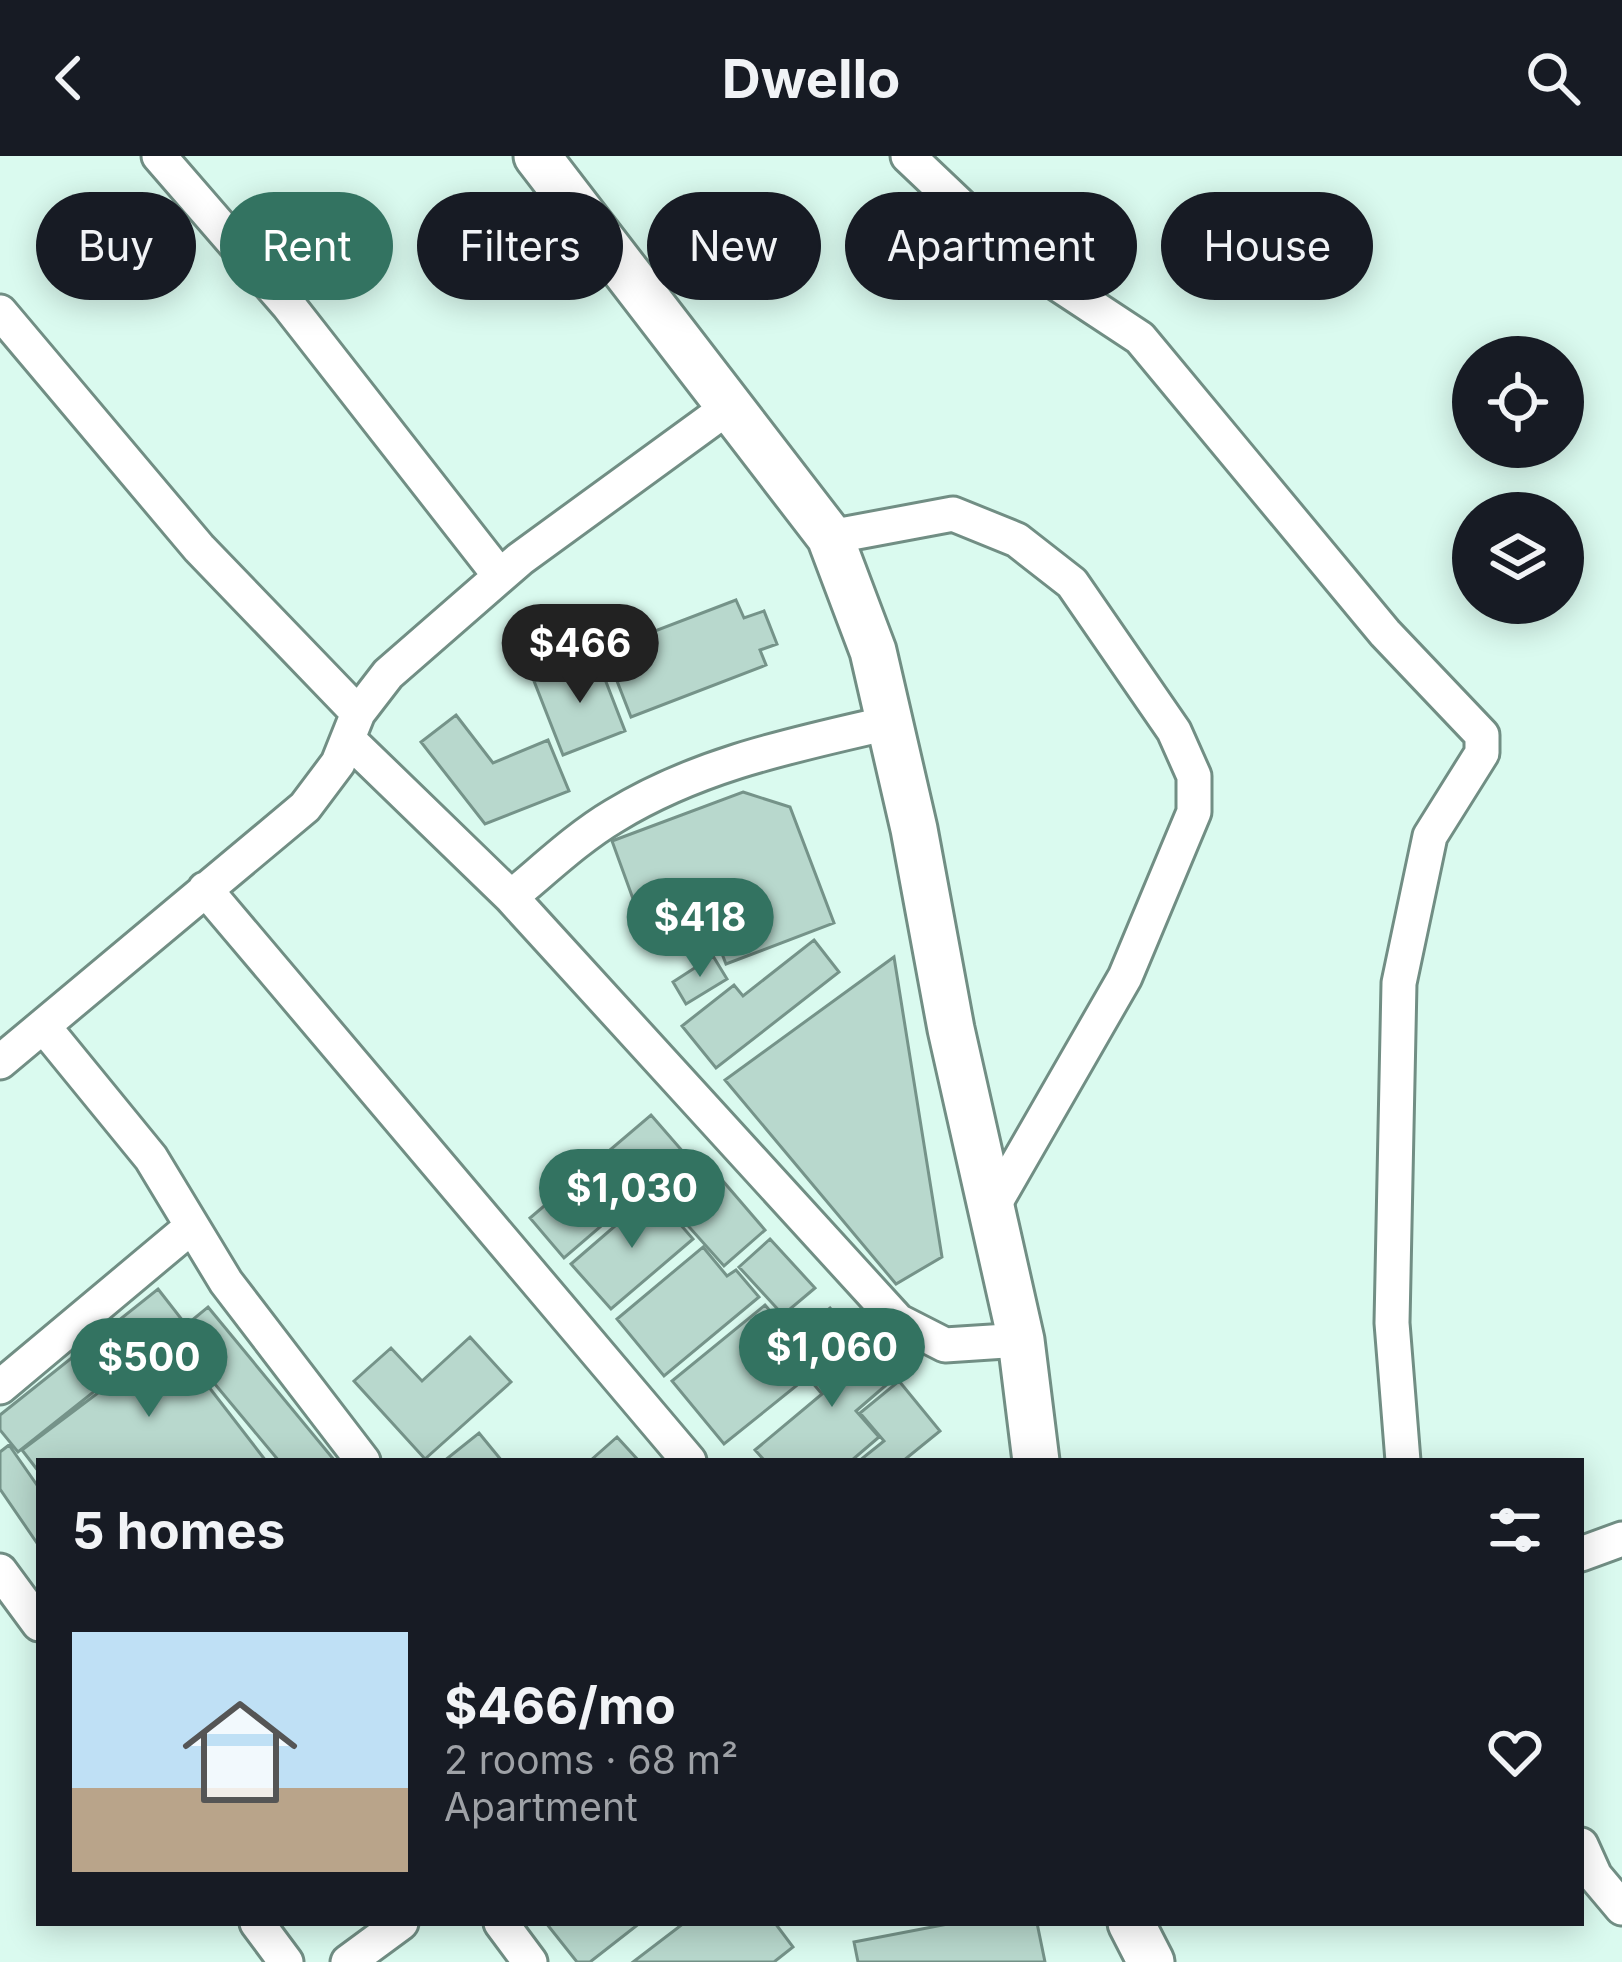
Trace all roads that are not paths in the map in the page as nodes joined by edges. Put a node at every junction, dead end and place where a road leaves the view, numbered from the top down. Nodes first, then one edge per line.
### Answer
1 (159, 156) edge
2 (537, 156) edge
3 (908, 156) edge
4 (0, 312) edge
5 (730, 406) junction
6 (830, 537) junction
7 (500, 576) junction
8 (888, 723) junction
9 (353, 727) junction
10 (205, 889) junction
11 (511, 897) junction
12 (44, 1027) junction
13 (0, 1063) edge
14 (991, 1210) junction
15 (190, 1228) junction
16 (1021, 1340) junction
17 (0, 1387) edge
18 (361, 1458) edge
19 (686, 1458) edge
20 (1036, 1458) edge
21 (1403, 1458) edge
22 (1622, 1539) edge
23 (1584, 1553) edge
24 (0, 1571) edge
25 (36, 1620) edge
26 (1584, 1852) edge
27 (1622, 1908) edge
28 (259, 1926) edge
29 (397, 1926) edge
30 (503, 1926) edge
31 (1132, 1926) edge
32 (286, 1962) edge
33 (348, 1962) edge
34 (530, 1962) edge
35 (1150, 1962) edge

1 - 7 street
2 - 5 main road
3 - 21 street
4 - 9 street
5 - 6 main road
5 - 7 street
6 - 8 main road
6 - 14 street
7 - 9 street
8 - 11 street
8 - 14 main road
9 - 10 street
9 - 11 street
10 - 12 street
10 - 19 street
11 - 16 street
12 - 13 street
12 - 15 street
14 - 16 main road
15 - 17 street
15 - 18 street
16 - 20 main road
22 - 23 street
24 - 25 street
26 - 27 street
28 - 32 street
29 - 33 street
30 - 34 street
31 - 35 main road

